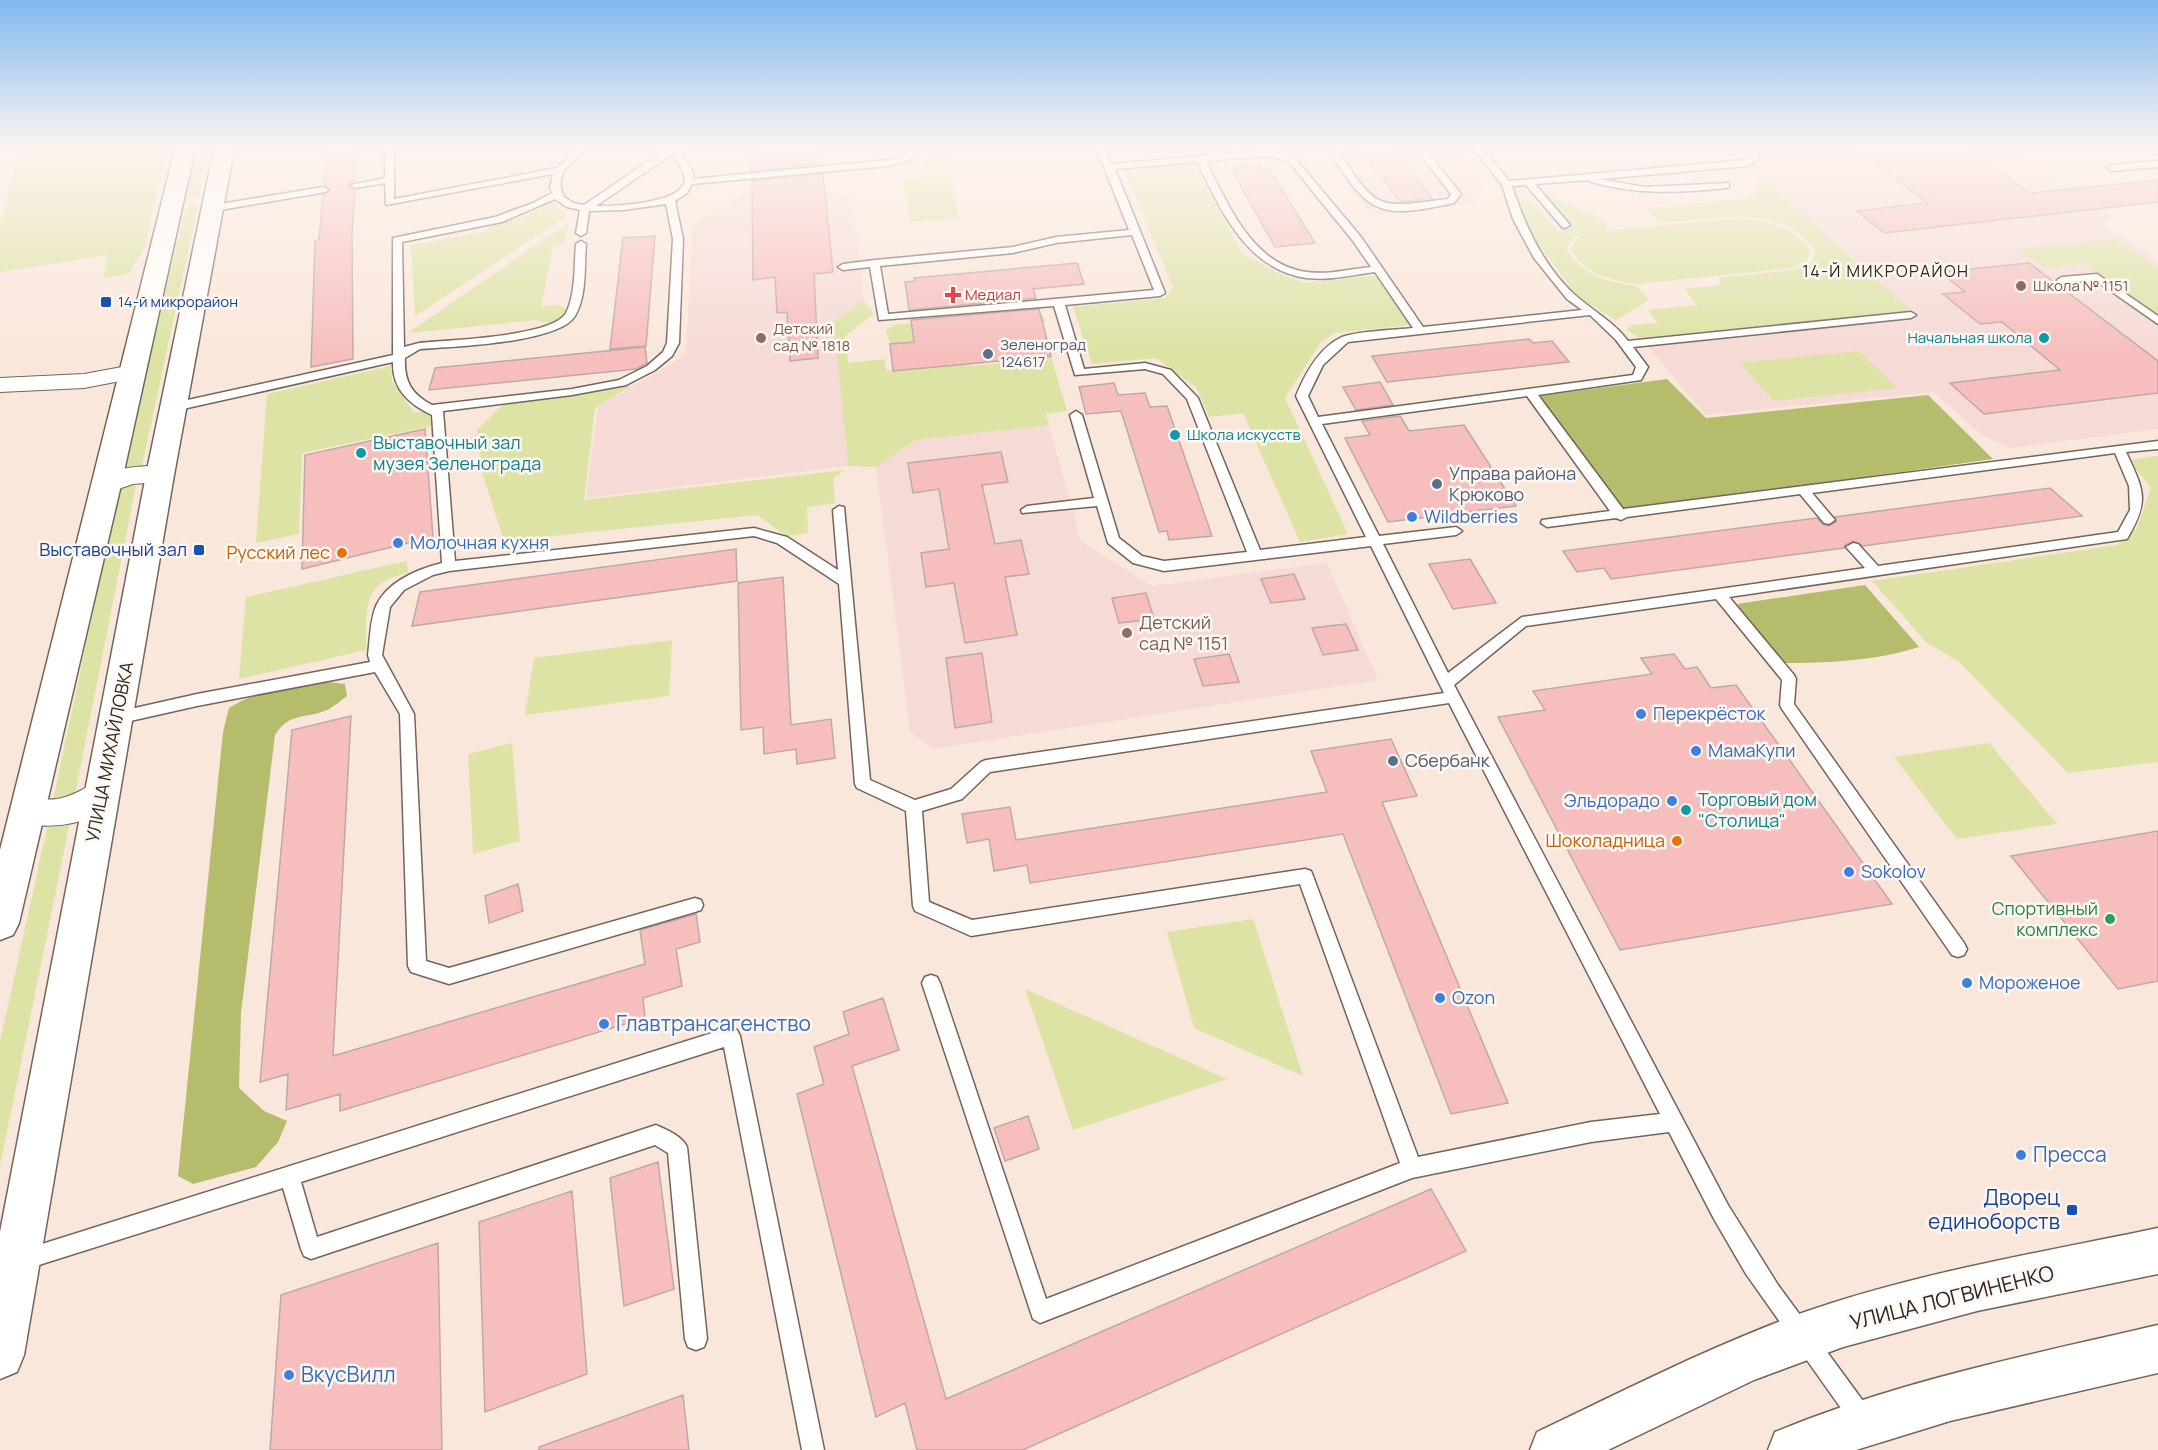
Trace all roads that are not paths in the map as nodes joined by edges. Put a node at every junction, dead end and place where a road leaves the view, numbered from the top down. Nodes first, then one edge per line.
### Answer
1 (169, 217) edge
2 (212, 217) edge
3 (512, 217) edge
4 (584, 217) edge
5 (673, 217) edge
6 (1129, 217) edge
7 (1233, 217) edge
8 (1337, 217) edge
9 (1517, 217) edge
10 (1557, 217) edge
11 (1564, 225) dead end
12 (1135, 232) junction
13 (875, 263) junction
14 (843, 267) dead end
15 (1379, 269) junction
16 (2062, 280) dead end
17 (1059, 303) junction
18 (1592, 312) junction
19 (1911, 315) dead end
20 (2158, 321) edge
21 (1420, 330) junction
22 (1625, 345) junction
23 (399, 357) junction
24 (133, 372) junction
25 (0, 385) edge
26 (1530, 392) junction
27 (174, 407) junction
28 (431, 410) junction
29 (1076, 415) dead end
30 (1314, 420) junction
31 (2158, 445) edge
32 (2119, 449) junction
33 (160, 475) junction
34 (107, 485) junction
35 (1804, 491) junction
36 (1102, 501) junction
37 (839, 510) dead end
38 (1027, 510) dead end
39 (1621, 516) junction
40 (1830, 520) dead end
41 (1546, 524) dead end
42 (1456, 531) dead end
43 (1375, 540) junction
44 (1853, 547) dead end
45 (1255, 555) junction
46 (449, 566) junction
47 (1875, 571) junction
48 (846, 582) junction
49 (1720, 595) junction
50 (379, 666) junction
51 (1450, 690) junction
52 (117, 718) junction
53 (101, 794) junction
54 (914, 807) junction
55 (16, 828) edge
56 (695, 905) dead end
57 (0, 922) edge
58 (1958, 949) dead end
59 (931, 983) dead end
60 (1673, 1122) junction
61 (1412, 1168) junction
62 (289, 1176) junction
63 (2158, 1251) edge
64 (18, 1262) junction
65 (1802, 1337) junction
66 (696, 1339) dead end
67 (2158, 1349) edge
68 (0, 1355) edge
69 (1864, 1422) junction
70 (813, 1450) edge
71 (1555, 1450) edge
72 (1793, 1450) edge

1 - 24 main road
2 - 27 main road, УЛИЦА МИХАЙЛОВКА
3 - 23 lane
4 - 23 lane
5 - 28 lane
6 - 12 lane
7 - 15 lane
8 - 15 lane
9 - 18 lane
10 - 11 lane
12 - 13 lane
12 - 17 lane
13 - 14 lane
13 - 17 lane
15 - 21 lane
16 - 20 lane
17 - 45 lane
18 - 21 lane
18 - 22 lane
19 - 22 lane
21 - 30 lane
22 - 26 lane
23 - 27 lane
23 - 28 lane
24 - 25 street
24 - 34 main road
26 - 30 lane
26 - 39 lane
27 - 33 main road, УЛИЦА МИХАЙЛОВКА
28 - 46 lane
29 - 36 lane
30 - 43 lane
31 - 32 lane
32 - 35 lane
32 - 47 lane
33 - 34 street
33 - 52 main road, УЛИЦА МИХАЙЛОВКА
34 - 55 main road
35 - 39 lane
35 - 40 lane
36 - 38 lane
36 - 45 lane
37 - 48 lane
39 - 41 lane
42 - 43 lane
43 - 45 lane
43 - 51 lane
44 - 47 lane
46 - 48 lane
46 - 50 lane
47 - 49 lane
48 - 54 lane
49 - 51 lane
49 - 58 lane
50 - 52 lane
50 - 56 lane
51 - 54 lane
51 - 60 lane
52 - 53 main road, УЛИЦА МИХАЙЛОВКА
53 - 55 street
53 - 64 main road, УЛИЦА МИХАЙЛОВКА
54 - 61 lane
55 - 57 main road
59 - 61 lane
60 - 61 lane
60 - 65 lane
62 - 64 lane
62 - 66 lane
62 - 70 lane
63 - 65 main road, УЛИЦА ЛОГВИНЕНКО
64 - 68 main road, УЛИЦА МИХАЙЛОВКА
65 - 69 lane
65 - 71 main road, УЛИЦА ЛОГВИНЕНКО
67 - 69 main road
69 - 72 main road

